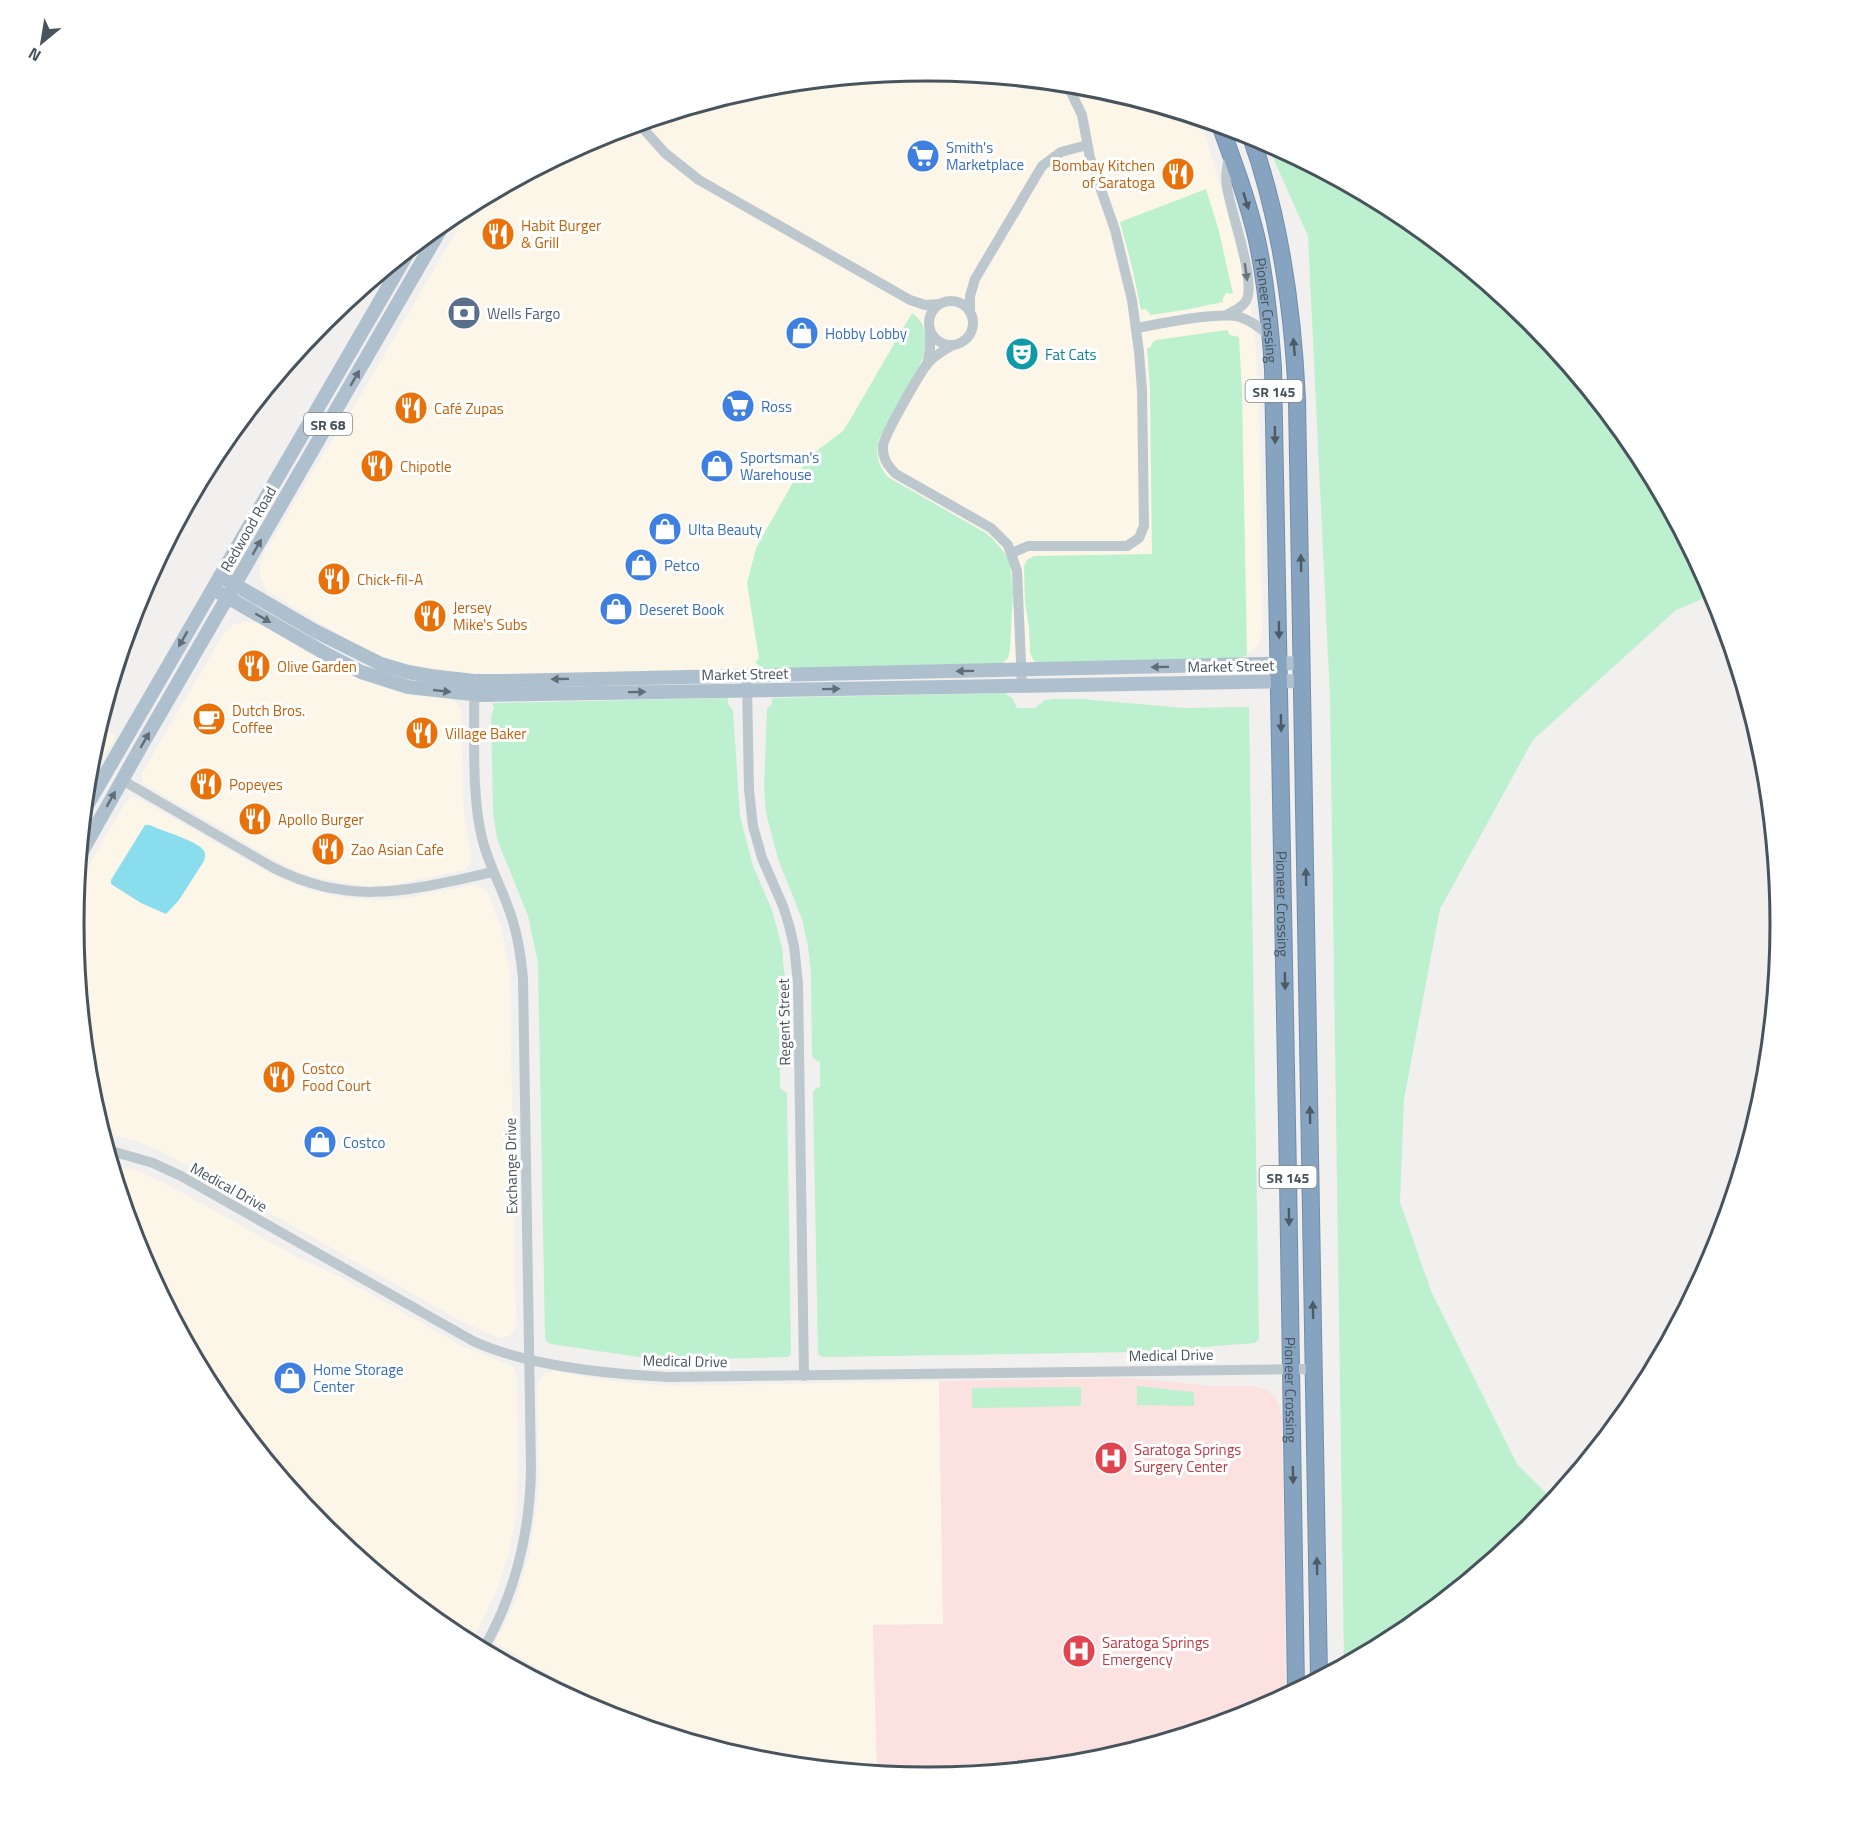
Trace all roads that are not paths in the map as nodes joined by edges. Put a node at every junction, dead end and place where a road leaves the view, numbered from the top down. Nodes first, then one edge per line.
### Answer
1 (1072, 94) edge
2 (645, 130) edge
3 (1224, 135) edge
4 (1087, 145) junction
5 (1254, 147) edge
6 (1230, 153) junction
7 (434, 241) edge
8 (400, 266) edge
9 (975, 279) junction
10 (910, 300) junction
11 (942, 303) junction
12 (970, 312) junction
13 (1227, 315) junction
14 (930, 327) junction
15 (1136, 327) junction
16 (1271, 338) junction
17 (953, 345) junction
18 (927, 365) junction
19 (1012, 553) junction
20 (220, 576) junction
21 (235, 584) junction
22 (213, 589) junction
23 (227, 597) junction
24 (1302, 663) junction
25 (1280, 664) junction
26 (1020, 670) junction
27 (745, 675) junction
28 (1280, 681) junction
29 (1302, 681) junction
30 (1022, 685) junction
31 (474, 687) junction
32 (748, 690) junction
33 (122, 780) junction
34 (95, 793) edge
35 (89, 839) edge
36 (493, 872) junction
37 (116, 1152) edge
38 (529, 1359) junction
39 (1292, 1369) junction
40 (1314, 1369) junction
41 (804, 1376) junction
42 (487, 1643) edge
43 (1319, 1670) edge
44 (1296, 1682) edge

1 - 4 street
2 - 10 street
3 - 6 highway, Pioneer Crossing / SR 145
4 - 9 street
4 - 15 street
24 -> 5 highway, Pioneer Crossing / SR 145
6 -> 13 street
6 -> 16 highway, Pioneer Crossing / SR 145
21 -> 7 main road, Redwood Road / SR 68
8 - 20 main road, Redwood Road / SR 68
9 - 11 street
9 - 12 street
10 - 11 street
10 - 14 street
11 - 12 street
11 - 14 street
12 - 17 street
13 - 15 street
13 - 16 street
14 - 17 street
14 - 18 street
15 - 19 street
16 -> 25 highway, Pioneer Crossing / SR 145
17 - 18 street
18 - 19 street
19 - 26 street
20 - 21 main road, Market Street
20 - 22 main road, Redwood Road / SR 68
21 - 23 main road, Redwood Road / SR 68
21 - 31 main road, Market Street
22 - 23 main road, Market Street
22 -> 34 main road, Redwood Road / SR 68
23 -> 31 main road, Market Street
33 -> 23 main road, Redwood Road / SR 68
24 - 25 main road, Market Street
24 - 29 highway, Pioneer Crossing / SR 145
25 -> 26 main road, Market Street
25 - 28 highway, Pioneer Crossing / SR 145
26 -> 27 main road, Market Street
26 - 30 street
27 -> 31 main road, Market Street
27 - 32 street, Regent Street
28 - 29 main road, Market Street
28 - 30 main road, Market Street
28 -> 39 highway, Pioneer Crossing / SR 145
40 -> 29 highway, Pioneer Crossing / SR 145
32 -> 30 main road, Market Street
31 -> 32 main road, Market Street
31 - 36 street, Exchange Drive
32 - 41 street, Regent Street
35 -> 33 main road, Redwood Road / SR 68
33 - 36 street
36 - 38 street, Exchange Drive
37 - 38 street, Medical Drive
38 - 41 street, Medical Drive
38 - 42 street, Exchange Drive
39 - 40 street, Medical Drive
39 - 41 street, Medical Drive
39 -> 44 highway, Pioneer Crossing / SR 145
43 -> 40 highway, Pioneer Crossing / SR 145

